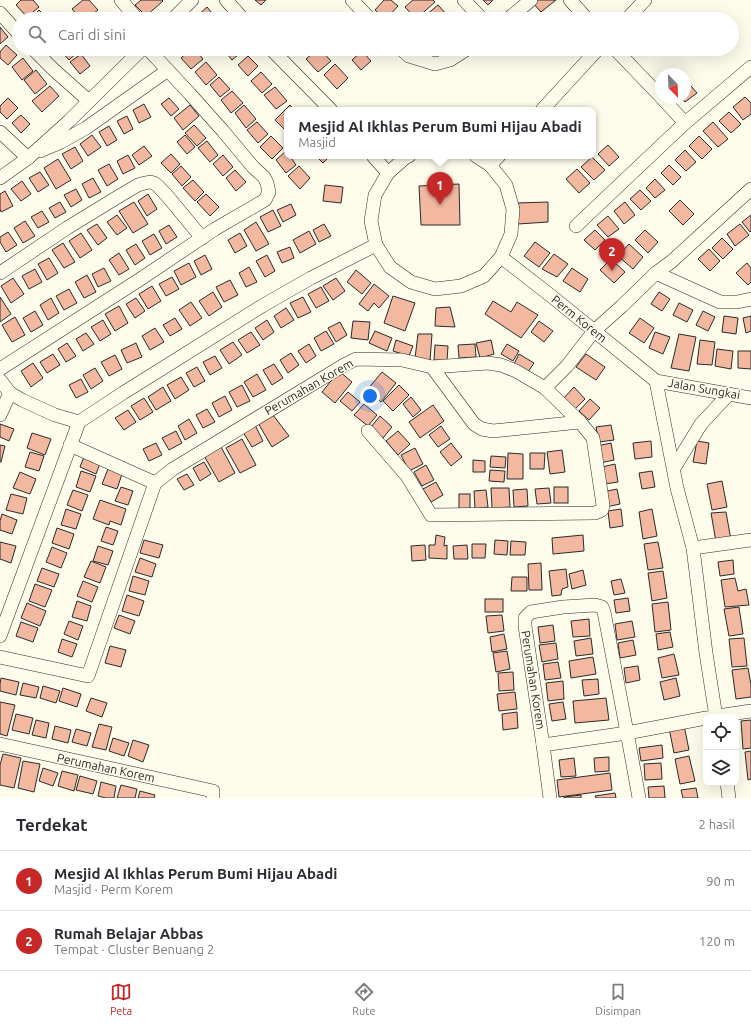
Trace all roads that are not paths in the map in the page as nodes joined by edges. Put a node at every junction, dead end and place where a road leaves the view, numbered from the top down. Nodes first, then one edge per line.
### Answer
1 (121, 0) edge
2 (192, 0) edge
3 (226, 0) edge
4 (352, 0) edge
5 (464, 0) edge
6 (531, 0) edge
7 (570, 0) edge
8 (645, 0) edge
9 (131, 12) edge
10 (180, 12) edge
11 (237, 12) edge
12 (363, 12) edge
13 (475, 12) edge
14 (516, 12) edge
15 (581, 12) edge
16 (634, 12) edge
17 (0, 13) edge
18 (12, 26) edge
19 (40, 56) edge
20 (135, 56) edge
21 (155, 56) edge
22 (278, 56) edge
23 (409, 56) edge
24 (456, 56) edge
25 (592, 56) edge
26 (622, 56) edge
27 (751, 67) edge
28 (168, 70) junction
29 (655, 92) edge
30 (89, 101) junction
31 (667, 104) edge
32 (328, 107) edge
33 (545, 107) edge
34 (685, 123) junction
35 (0, 132) edge
36 (30, 156) junction
37 (376, 159) edge
38 (404, 159) edge
39 (495, 161) edge
40 (388, 173) junction
41 (0, 178) edge
42 (751, 189) edge
43 (576, 226) dead end
44 (202, 238) junction
45 (376, 246) junction
46 (502, 257) junction
47 (656, 273) junction
48 (0, 274) edge
49 (751, 299) edge
50 (594, 331) junction
51 (432, 367) junction
52 (0, 370) edge
53 (0, 380) edge
54 (656, 381) junction
55 (545, 388) junction
56 (10, 393) junction
57 (729, 394) junction
58 (751, 398) edge
59 (0, 415) edge
60 (79, 422) junction
61 (580, 422) junction
62 (368, 431) dead end
63 (70, 445) junction
64 (674, 468) junction
65 (155, 483) junction
66 (751, 540) edge
67 (693, 548) junction
68 (0, 636) edge
69 (0, 657) edge
70 (751, 711) edge
71 (712, 714) edge
72 (732, 714) edge
73 (703, 719) edge
74 (627, 733) junction
75 (0, 744) edge
76 (543, 745) junction
77 (727, 786) edge
78 (213, 795) edge
79 (550, 798) edge
80 (639, 798) edge
81 (729, 798) edge

1 - 9 street
2 - 10 street
3 - 11 street
4 - 12 street
5 - 13 street
6 - 14 street
7 - 15 street
8 - 16 street
17 - 18 street
19 - 30 street
20 - 30 street
21 - 28 street
22 - 32 street
23 - 24 street
25 - 33 street
26 - 29 street
27 - 34 street
28 - 36 street
28 - 44 street
30 - 36 street
31 - 34 street
34 - 43 street
35 - 36 street
36 - 41 street
37 - 40 street
38 - 40 street
39 - 46 street
40 - 45 street
42 - 47 street
44 - 48 street
44 - 52 street
45 - 46 street
45 - 60 street
46 - 50 street, Perm Korem
47 - 49 street
47 - 50 street
50 - 54 street, Perm Korem
50 - 55 street
51 - 55 street, Perumahan Korem
51 - 61 street
51 - 65 street, Perumahan Korem
53 - 56 street
54 - 57 street, Jalan Sungkai
54 - 64 street
55 - 61 street, Perumahan Korem
56 - 59 street
56 - 60 street
57 - 58 street, Jalan Sungkai
57 - 64 street
60 - 63 street
61 - 62 street, Perumahan Korem
63 - 65 street
63 - 68 street
64 - 67 street
65 - 69 street
66 - 67 street
67 - 71 street
70 - 72 street
73 - 74 street
74 - 76 street, Perumahan Korem
74 - 76 street, Perumahan Korem
74 - 80 street, Perumahan Korem
75 - 78 street, Perumahan Korem
76 - 79 street
77 - 81 street

